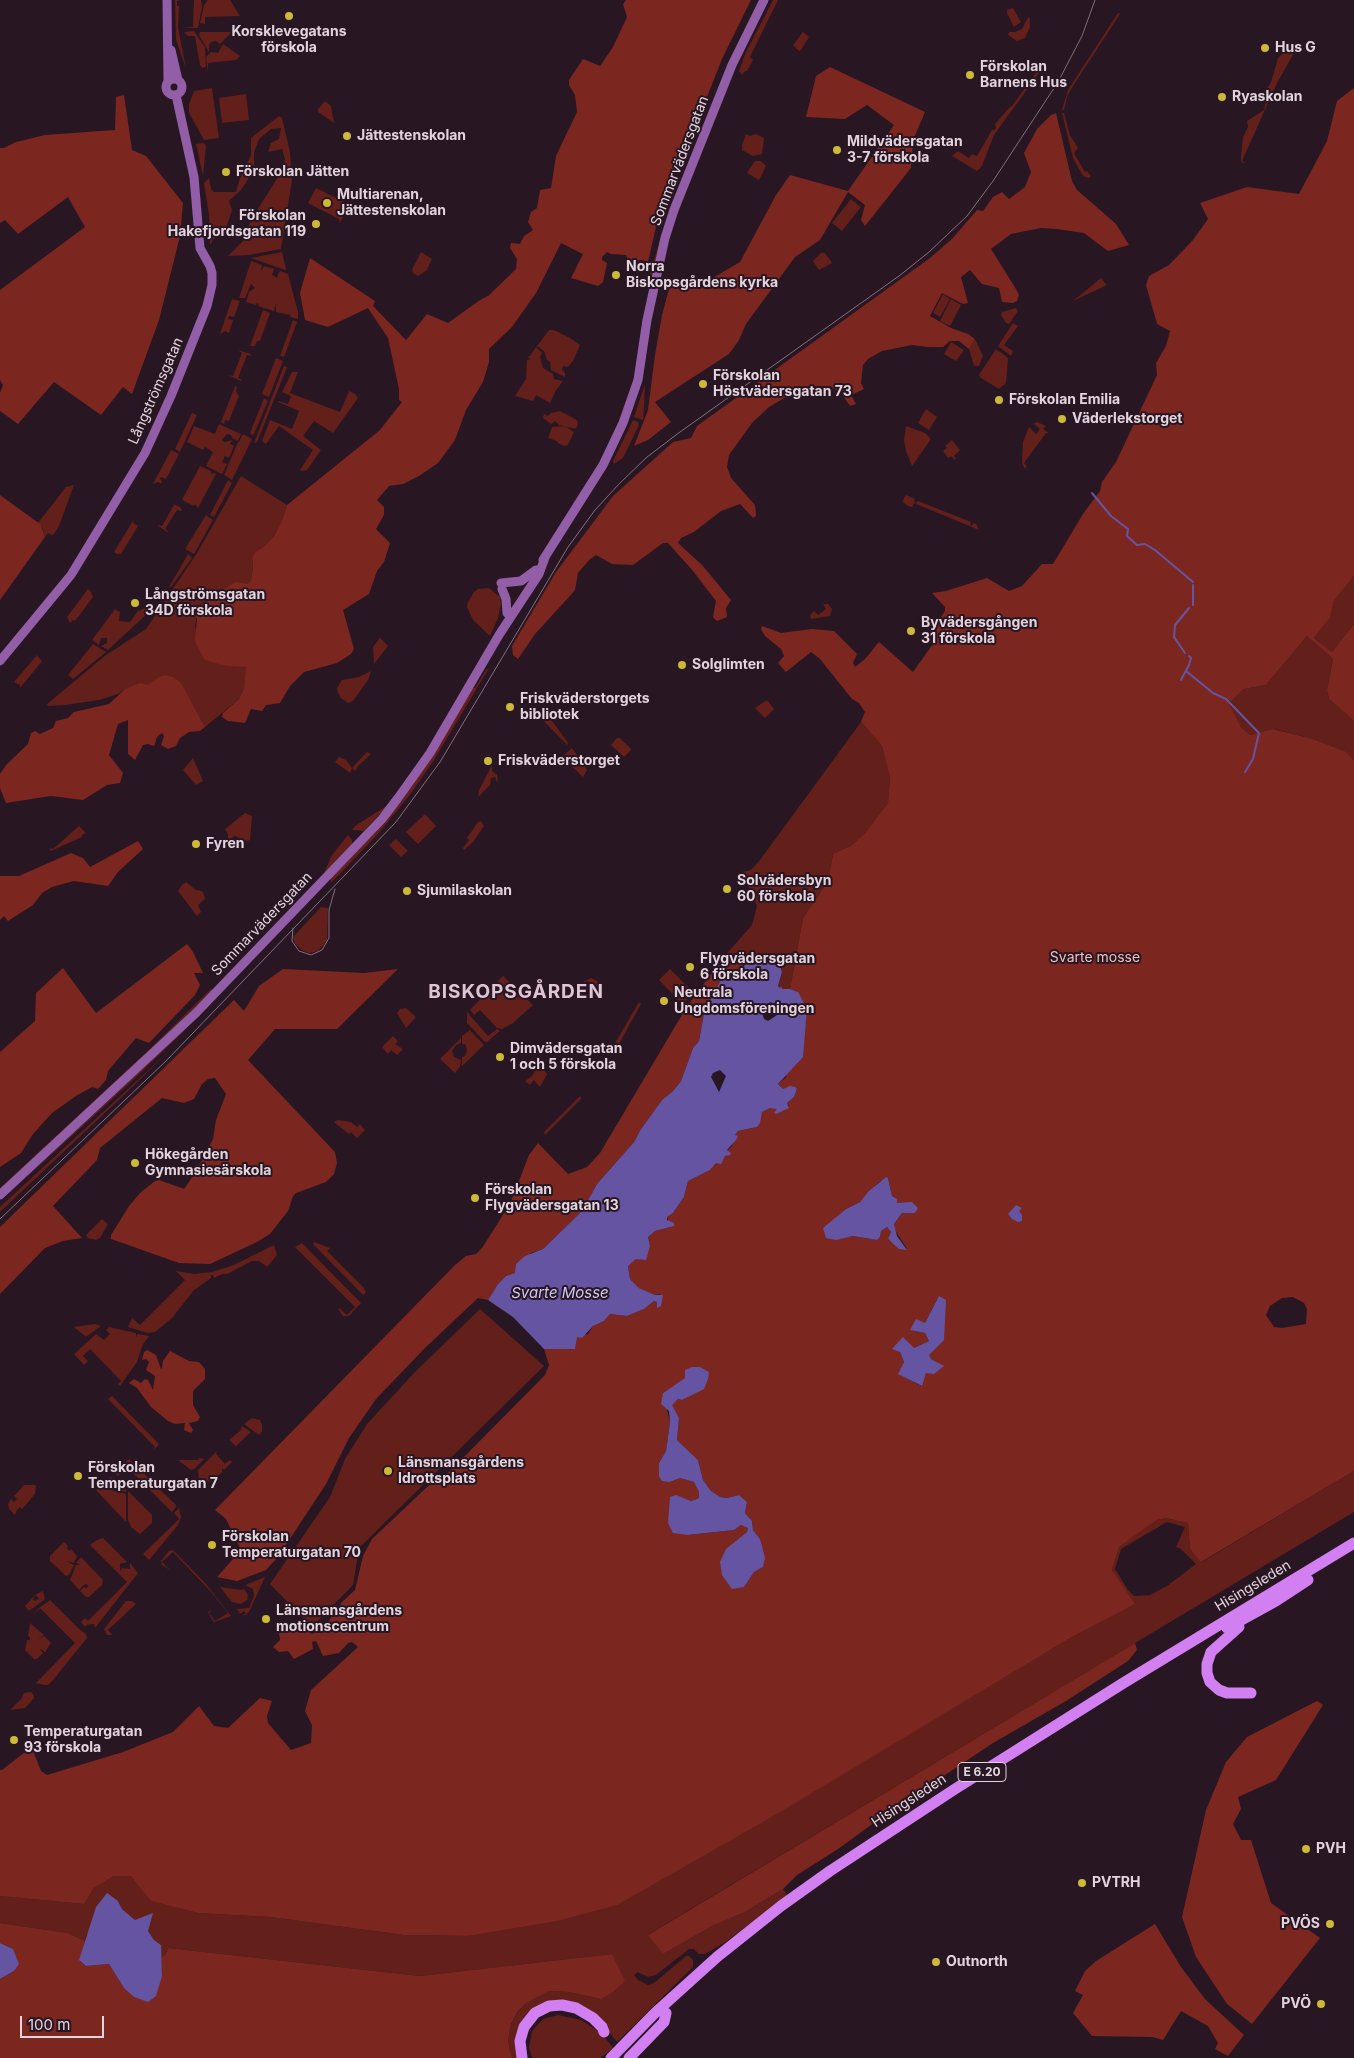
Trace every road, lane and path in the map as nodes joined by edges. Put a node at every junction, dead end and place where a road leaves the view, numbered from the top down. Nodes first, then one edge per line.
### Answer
1 (167, 0) edge
2 (764, 0) edge
3 (173, 80) junction
4 (176, 95) junction
5 (546, 555) junction
6 (536, 570) junction
7 (508, 612) junction
8 (499, 635) junction
9 (0, 661) edge
10 (0, 1194) edge
11 (1354, 1543) edge
12 (1354, 1552) edge
13 (1248, 1617) junction
14 (1251, 1693) dead end
15 (666, 2013) junction
16 (634, 2034) junction
17 (522, 2058) edge
18 (530, 2058) edge
19 (604, 2058) edge
20 (611, 2058) edge
21 (622, 2058) edge
22 (629, 2058) edge

1 - 3 street, Långströmsgatan
2 - 5 street, Sommarvädersgatan
3 - 4 street, Långströmsgatan
3 - 4 street, Långströmsgatan
4 - 9 street, Långströmsgatan
5 - 6 street, Sommarvädersgatan
5 - 8 street, Sommarvädersgatan
6 - 7 street, Sommarvädersgatan
6 - 7 street
7 - 8 street, Sommarvädersgatan
8 - 10 street, Sommarvädersgatan
11 - 16 highway, Hisingsleden / E 6.20
12 - 13 highway, Hisingsleden / E 6.20
13 - 14 highway
13 - 15 highway, Hisingsleden / E 6.20
15 - 21 highway, Hisingsleden / E 6.20
15 - 22 highway
16 - 19 highway
16 - 20 highway, Hisingsleden / E 6.20
17 - 18 highway

